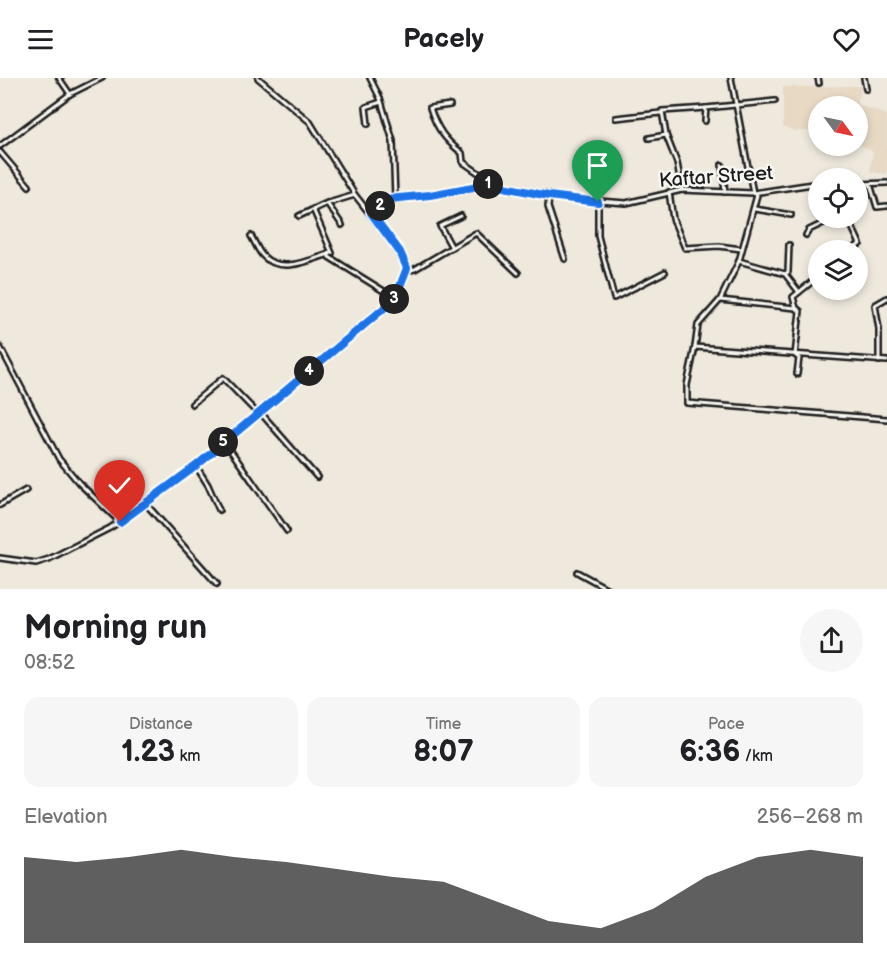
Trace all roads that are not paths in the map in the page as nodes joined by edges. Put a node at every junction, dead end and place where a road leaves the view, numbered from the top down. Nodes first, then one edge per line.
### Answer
1 (60, 78) edge
2 (102, 78) edge
3 (258, 78) edge
4 (370, 78) edge
5 (731, 78) edge
6 (864, 78) edge
7 (866, 89) dead end
8 (70, 94) junction
9 (776, 101) dead end
10 (381, 102) junction
11 (450, 105) dead end
12 (737, 106) junction
13 (706, 108) junction
14 (661, 113) junction
15 (616, 118) dead end
16 (705, 122) dead end
17 (368, 124) dead end
18 (666, 135) junction
19 (649, 138) dead end
20 (0, 146) edge
21 (0, 152) edge
22 (458, 159) dead end
23 (463, 162) junction
24 (722, 165) dead end
25 (887, 183) edge
26 (489, 184) junction
27 (870, 184) joint
28 (808, 185) edge
29 (29, 186) dead end
30 (682, 190) junction
31 (669, 192) junction
32 (725, 192) junction
33 (753, 193) junction
34 (355, 195) junction
35 (549, 196) junction
36 (395, 198) junction
37 (598, 202) junction
38 (327, 203) junction
39 (887, 206) edge
40 (313, 209) junction
41 (754, 209) junction
42 (371, 213) junction
43 (791, 215) dead end
44 (299, 216) dead end
45 (461, 216) dead end
46 (342, 225) dead end
47 (813, 228) edge
48 (806, 235) dead end
49 (251, 236) dead end
50 (789, 245) dead end
51 (451, 246) junction
52 (741, 249) junction
53 (329, 254) junction
54 (564, 259) dead end
55 (739, 261) junction
56 (407, 268) junction
57 (665, 272) dead end
58 (518, 273) dead end
59 (784, 274) junction
60 (808, 285) edge
61 (799, 292) junction
62 (395, 298) junction
63 (887, 298) edge
64 (720, 300) junction
65 (796, 308) junction
66 (0, 347) edge
67 (695, 347) junction
68 (795, 355) junction
69 (879, 361) junction
70 (887, 361) edge
71 (797, 374) dead end
72 (192, 404) dead end
73 (259, 413) junction
74 (887, 419) edge
75 (224, 441) junction
76 (196, 466) junction
77 (317, 477) dead end
78 (26, 490) dead end
79 (146, 504) junction
80 (0, 505) edge
81 (219, 510) dead end
82 (120, 522) junction
83 (287, 531) dead end
84 (0, 558) edge
85 (577, 572) dead end
86 (217, 584) dead end
87 (608, 589) edge

1 - 8 street
2 - 8 street
3 - 34 street
4 - 10 street
5 - 12 street
6 - 7 street
8 - 20 street
9 - 12 street
10 - 17 street
10 - 36 street
11 - 23 street
12 - 13 street
12 - 33 street
13 - 14 street
13 - 16 street
14 - 15 street
14 - 18 street
18 - 19 street
18 - 30 street
21 - 29 street
22 - 23 street
23 - 26 street
24 - 32 street
25 - 27 street
26 - 35 street, Kaftar Street
26 - 36 street, Kaftar Street
27 - 39 street
28 - 33 street, Kaftar Street
30 - 31 street, Kaftar Street
30 - 32 street, Kaftar Street
31 - 37 street, Kaftar Street
31 - 52 street
32 - 33 street, Kaftar Street
33 - 41 street
34 - 38 street
34 - 42 street
35 - 37 street, Kaftar Street
35 - 54 street
36 - 42 street, Kaftar Street
37 - 57 street
38 - 40 street
38 - 46 street
40 - 44 street
40 - 53 street
41 - 43 street
41 - 52 street
42 - 56 street
45 - 51 street
47 - 48 street
49 - 53 street
50 - 59 street
51 - 56 street
51 - 58 street
52 - 55 street
53 - 62 street
55 - 59 street
55 - 64 street
56 - 62 street
59 - 61 street
60 - 61 street
61 - 65 street
62 - 73 street
63 - 69 street
64 - 65 street
64 - 67 street
65 - 68 street
66 - 82 street
67 - 68 street
67 - 74 street
68 - 69 street
68 - 71 street
69 - 70 street
72 - 73 street
73 - 75 street
73 - 77 street
75 - 76 street
75 - 83 street
76 - 79 street
76 - 81 street
78 - 80 street
79 - 82 street
79 - 86 street
82 - 84 street
85 - 87 street

